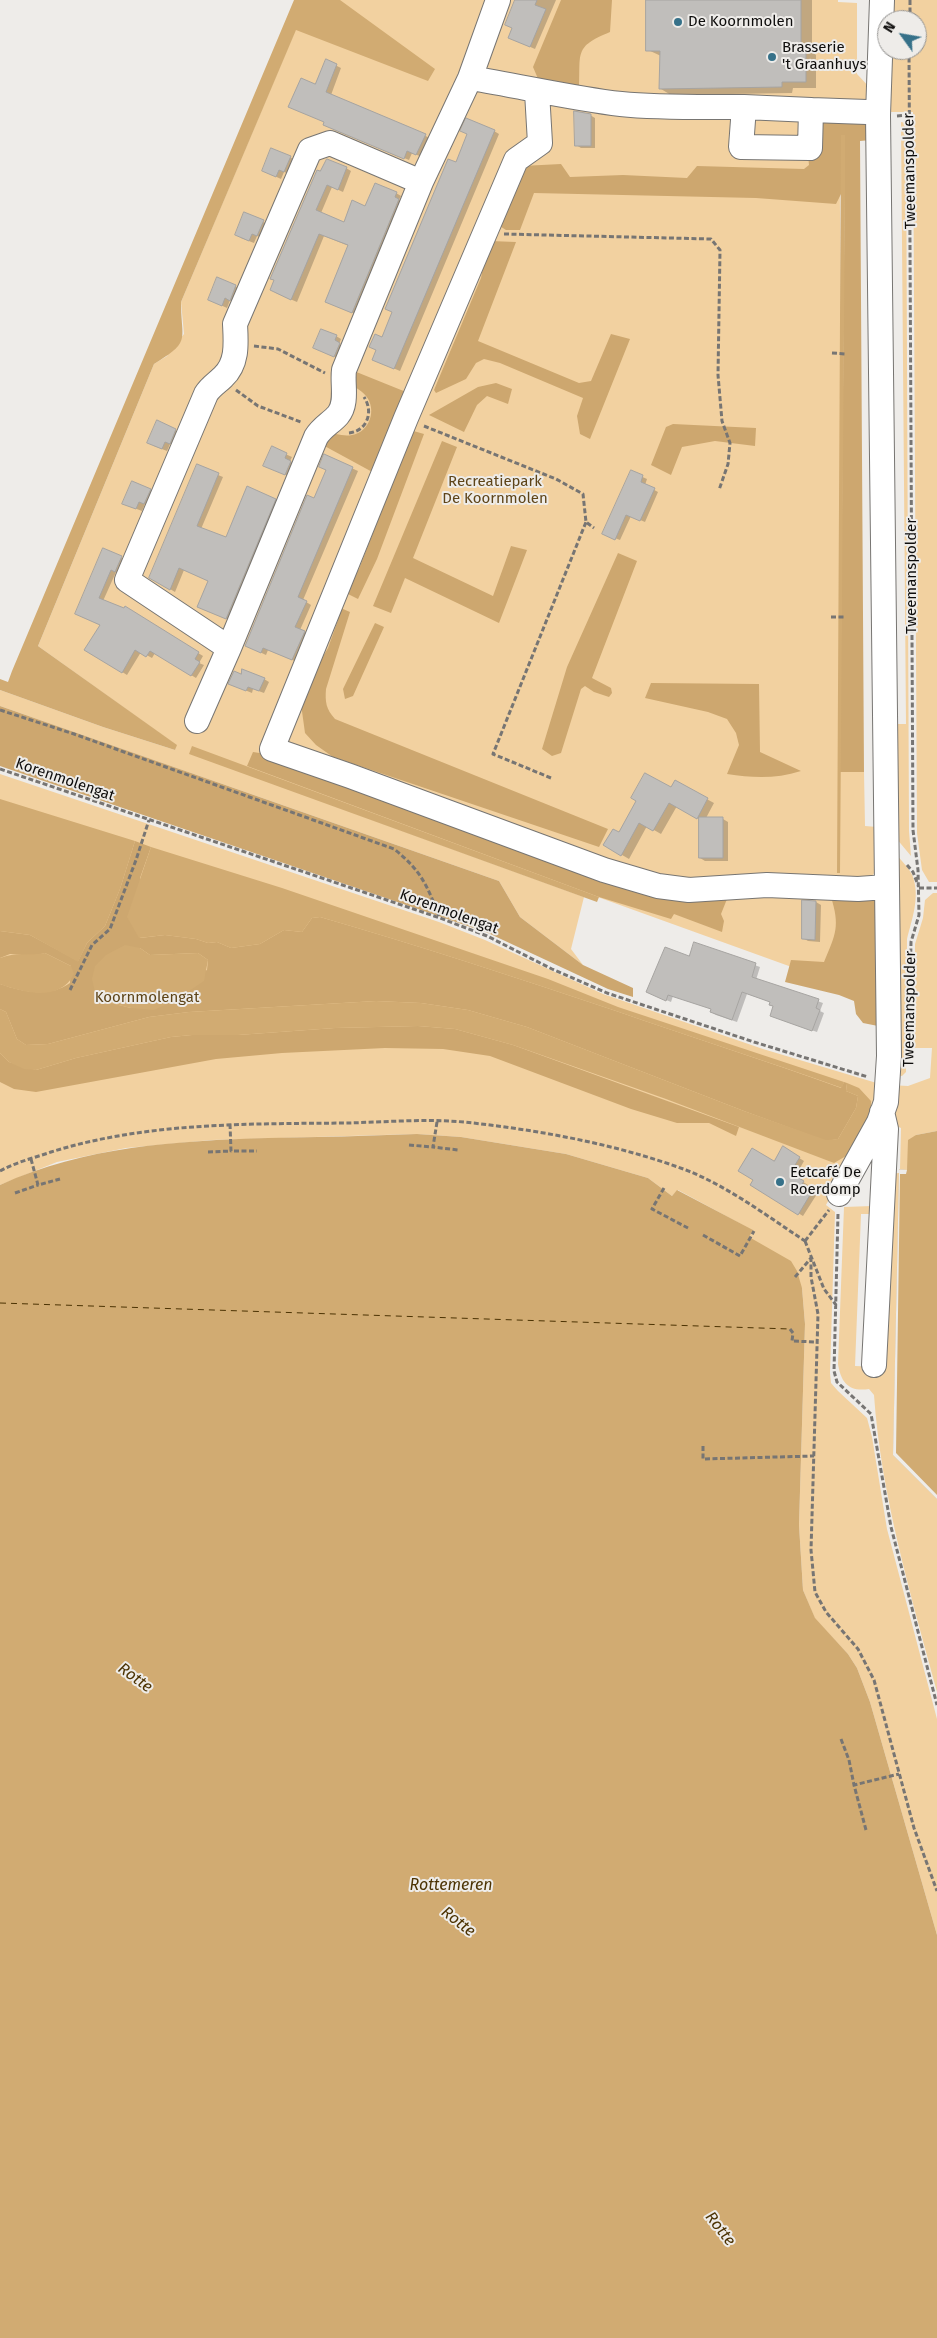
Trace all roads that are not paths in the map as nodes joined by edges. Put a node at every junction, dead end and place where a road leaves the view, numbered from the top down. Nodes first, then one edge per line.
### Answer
1 (498, 0) edge
2 (882, 0) edge
3 (470, 78) junction
4 (538, 92) junction
5 (744, 107) junction
6 (811, 110) junction
7 (878, 114) junction
8 (421, 182) junction
9 (229, 648) junction
10 (197, 721) dead end
11 (886, 887) junction
12 (882, 1112) junction
13 (839, 1194) road end
14 (874, 1366) dead end

1 - 3 street
2 - 7 street, Tweemanspolder
3 - 4 street, Tweemanspolder
3 - 8 street
4 - 5 street, Tweemanspolder
4 - 11 street
5 - 6 street, Tweemanspolder
5 - 6 street
6 - 7 street, Tweemanspolder
7 - 11 street, Tweemanspolder
8 - 9 street
8 - 9 street
9 - 10 street
11 - 12 street, Tweemanspolder
12 - 13 street, Tweemanspolder
12 - 14 street

